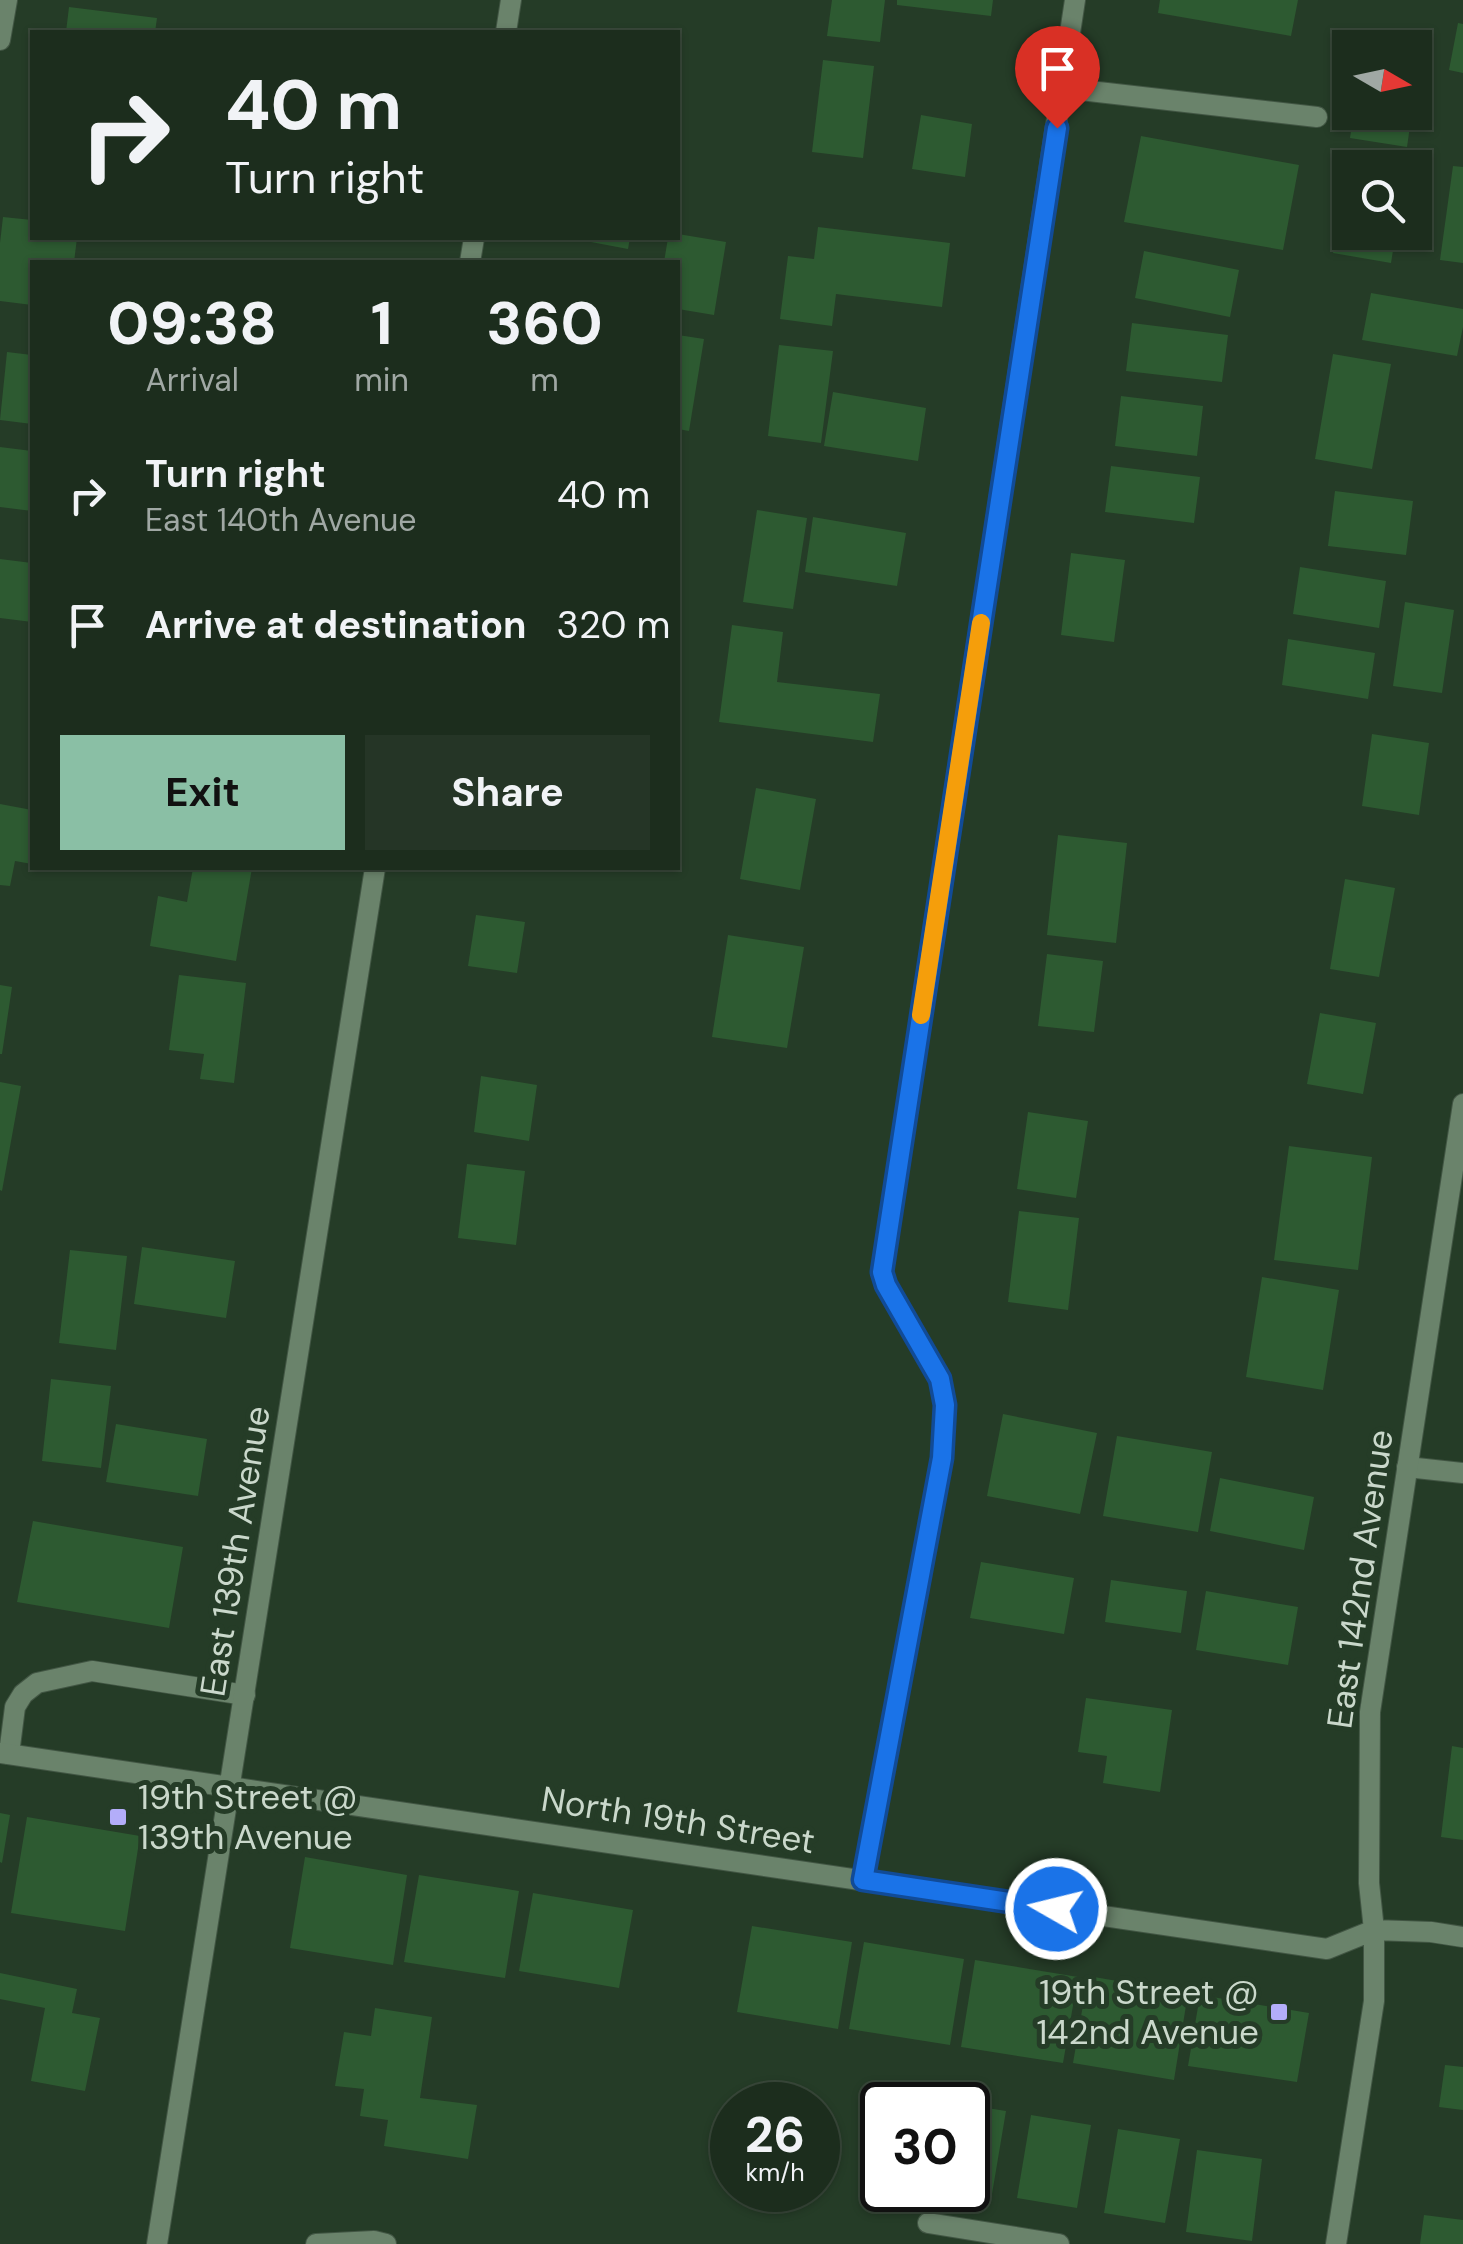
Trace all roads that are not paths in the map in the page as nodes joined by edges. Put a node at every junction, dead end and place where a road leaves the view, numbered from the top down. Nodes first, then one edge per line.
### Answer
1 (6, 0) edge
2 (511, 0) edge
3 (1075, 0) edge
4 (506, 30) edge
5 (0, 40) edge
6 (1063, 88) junction
7 (1318, 117) dead end
8 (375, 870) edge
9 (1463, 1104) edge
10 (1407, 1467) junction
11 (1463, 1474) edge
12 (245, 1696) junction
13 (4, 1753) edge
14 (231, 1785) junction
15 (863, 1880) junction
16 (1374, 1930) junction
17 (1463, 1936) edge
18 (928, 2223) dead end
19 (157, 2244) edge
20 (316, 2244) edge
21 (386, 2244) edge
22 (1059, 2244) edge
23 (1336, 2244) edge

1 - 5 street
2 - 4 street
3 - 6 street
6 - 7 street
6 - 15 street
8 - 12 street, East 139th Avenue
9 - 10 street, East 142nd Avenue
10 - 11 street
10 - 16 street, East 142nd Avenue
12 - 13 street
12 - 14 street, East 139th Avenue
13 - 14 street, North 19th Street
14 - 15 street, North 19th Street
14 - 19 street, East 139th Avenue
15 - 16 street, North 19th Street
16 - 17 street, North 19th Street
16 - 23 street, East 142nd Avenue
18 - 22 street
20 - 21 street

